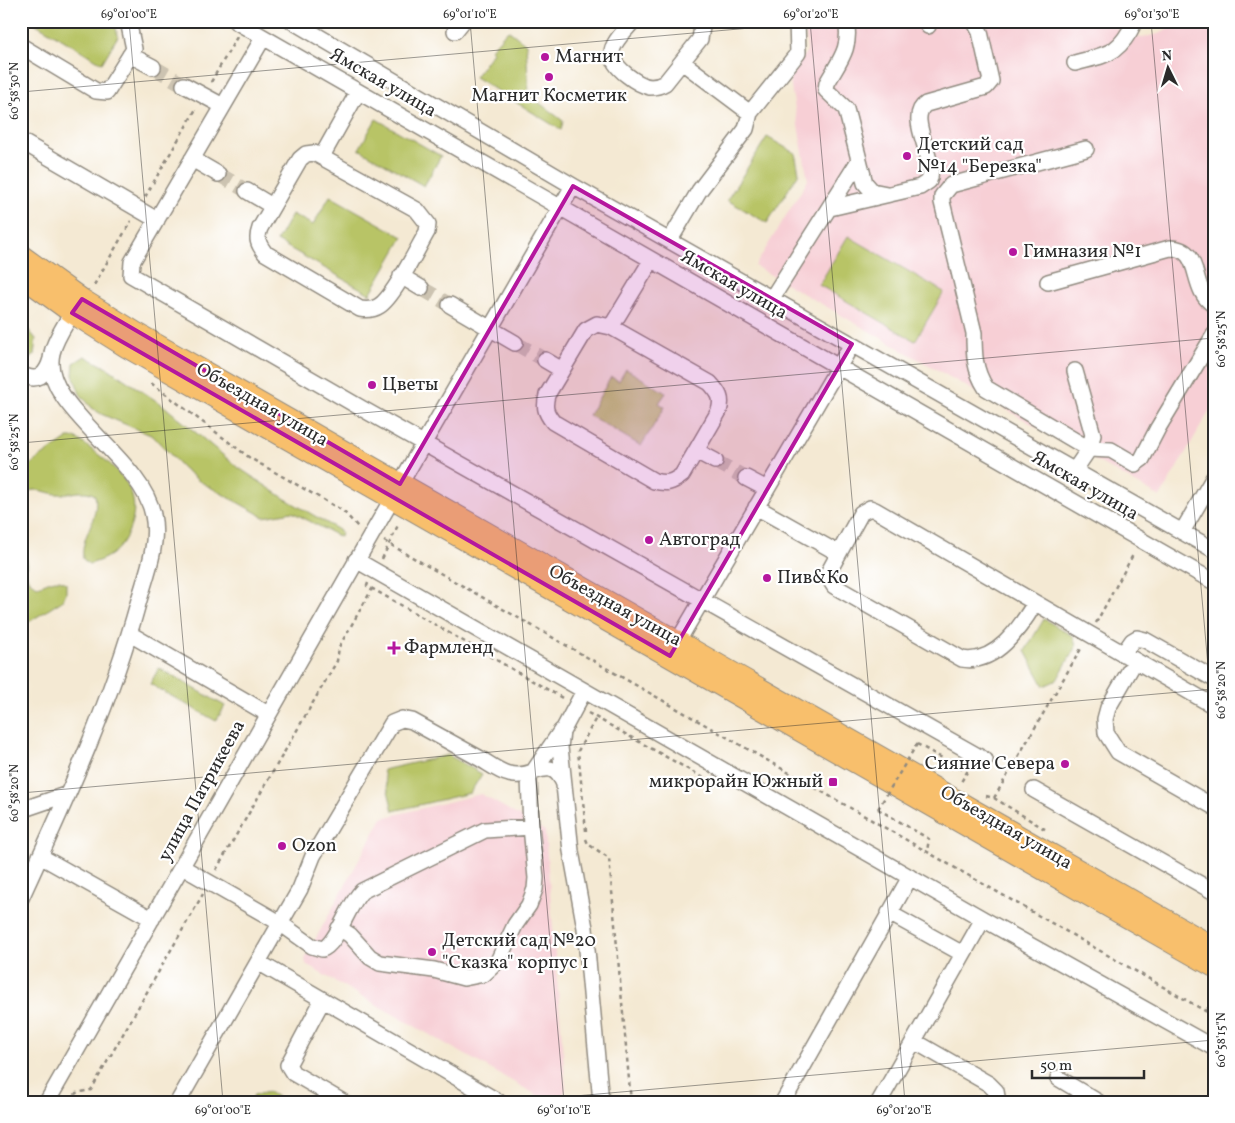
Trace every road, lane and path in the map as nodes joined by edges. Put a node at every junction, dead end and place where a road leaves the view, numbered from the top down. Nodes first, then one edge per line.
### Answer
1 (128, 21) edge
2 (292, 21) edge
3 (633, 21) edge
4 (703, 21) edge
5 (798, 21) edge
6 (846, 21) edge
7 (974, 21) edge
8 (1135, 21) edge
9 (239, 23) edge
10 (263, 38) junction
11 (21, 46) edge
12 (130, 55) junction
13 (682, 62) junction
14 (1074, 63) dead end
15 (153, 67) tunnel mouth
16 (184, 85) tunnel mouth
17 (358, 92) junction
18 (204, 96) junction
19 (223, 106) junction
20 (750, 113) junction
21 (21, 141) edge
22 (1086, 149) dead end
23 (322, 156) junction
24 (192, 159) junction
25 (858, 162) junction
26 (218, 174) tunnel mouth
27 (573, 186) junction
28 (247, 191) tunnel mouth
29 (891, 194) junction
30 (272, 206) junction
31 (830, 208) junction
32 (138, 209) junction
33 (560, 209) junction
34 (157, 220) junction
35 (670, 240) junction
36 (21, 255) edge
37 (651, 261) junction
38 (21, 276) edge
39 (401, 276) junction
40 (1048, 282) dead end
41 (421, 288) tunnel mouth
42 (772, 298) junction
43 (83, 299) junction
44 (450, 305) tunnel mouth
45 (1214, 305) edge
46 (611, 327) junction
47 (490, 328) junction
48 (1214, 335) edge
49 (515, 343) tunnel mouth
50 (852, 344) junction
51 (51, 359) junction
52 (545, 360) tunnel mouth
53 (838, 368) junction
54 (562, 370) junction
55 (1075, 370) dead end
56 (21, 374) edge
57 (144, 379) dead end
58 (424, 442) junction
59 (1089, 449) junction
60 (696, 451) junction
61 (715, 461) tunnel mouth
62 (1074, 471) junction
63 (1214, 477) edge
64 (746, 478) tunnel mouth
65 (767, 489) junction
66 (396, 492) junction
67 (756, 507) junction
68 (1182, 532) junction
69 (371, 534) junction
70 (1140, 541) junction
71 (1214, 550) edge
72 (838, 553) junction
73 (356, 560) junction
74 (1214, 582) edge
75 (372, 589) dead end
76 (702, 600) junction
77 (1034, 603) junction
78 (130, 634) junction
79 (1089, 635) junction
80 (674, 649) junction
81 (1129, 658) junction
82 (1214, 679) edge
83 (584, 692) junction
84 (1214, 706) edge
85 (268, 714) junction
86 (596, 718) dead end
87 (566, 725) junction
88 (985, 760) dead end
89 (531, 774) junction
90 (961, 782) dead end
91 (564, 784) junction
92 (1034, 790) dead end
93 (68, 794) junction
94 (994, 798) dead end
95 (1214, 807) edge
96 (21, 810) edge
97 (531, 827) junction
98 (927, 851) junction
99 (40, 856) junction
100 (182, 867) junction
101 (910, 877) junction
102 (209, 883) junction
103 (1214, 892) edge
104 (21, 898) edge
105 (889, 913) junction
106 (152, 919) junction
107 (983, 919) junction
108 (280, 923) junction
109 (339, 928) junction
110 (1214, 947) edge
111 (964, 954) junction
112 (258, 962) junction
113 (1214, 967) edge
114 (1214, 997) edge
115 (322, 1001) junction
116 (1206, 1011) junction
117 (1214, 1016) edge
118 (914, 1041) junction
119 (1214, 1048) edge
120 (1058, 1078) dead end
121 (47, 1102) edge
122 (71, 1102) edge
123 (178, 1102) edge
124 (343, 1102) edge
125 (499, 1102) edge
126 (601, 1102) edge
127 (631, 1102) edge
128 (782, 1102) edge
129 (879, 1102) edge
130 (998, 1102) edge
131 (1098, 1102) edge

1 - 12 street
2 - 27 street, Ямская улица
3 - 13 street
4 - 13 street
5 - 20 street
6 - 25 street
7 - 29 street
8 - 14 street
9 - 10 street, Ямская улица
9 - 18 path
10 - 17 street, Ямская улица
10 - 19 street
11 - 12 street
12 - 15 street
13 - 20 street
16 - 18 street
17 - 23 street
17 - 33 street, Ямская улица
18 - 19 street
18 - 32 path
19 - 24 street
20 - 35 street
21 - 32 street
22 - 59 street
23 - 30 street
23 - 39 street
24 - 26 street
24 - 34 street
25 - 29 street
25 - 31 street
27 - 33 street, улица Патрикеева
27 - 35 street, Ямская улица
28 - 30 street
29 - 31 street
30 - 39 street
31 - 42 street
32 - 34 street
32 - 43 path
33 - 37 street, Ямская улица
33 - 47 street, улица Патрикеева
34 - 58 street
35 - 42 street, Ямская улица
36 - 43 main road, Объездная улица
37 - 46 street
37 - 53 street, Ямская улица
38 - 43 main road, Объездная улица
39 - 41 street
40 - 45 street
42 - 50 street, Ямская улица
43 - 51 street
43 - 66 main road, Объездная улица
44 - 47 street
46 - 54 street
46 - 60 street
47 - 49 street
47 - 58 street, улица Патрикеева
48 - 59 street
50 - 53 street
50 - 62 street, Ямская улица
51 - 56 street
51 - 78 street
52 - 54 street
53 - 65 street
53 - 70 street, Ямская улица
54 - 60 street
55 - 59 street
57 - 69 path
58 - 66 street, улица Патрикеева
58 - 76 street
59 - 62 street
60 - 61 street
62 - 68 street, Ямская улица
63 - 68 street
64 - 65 street
65 - 67 street
66 - 69 street, улица Патрикеева
66 - 80 main road, Объездная улица
67 - 72 street
67 - 76 street
68 - 71 street, Ямская улица
69 - 73 street, улица Патрикеева
69 - 98 path
70 - 74 street, Ямская улица
70 - 79 path
72 - 77 street
72 - 77 street
73 - 83 street
73 - 85 street, улица Патрикеева
75 - 102 path
76 - 80 street
76 - 88 street
77 - 79 street
78 - 85 street
78 - 93 street
79 - 81 street
79 - 94 path
80 - 110 main road, Объездная улица
80 - 113 main road, Объездная улица
81 - 82 street
81 - 84 street
81 - 95 street
83 - 87 street
83 - 101 street
85 - 100 street, улица Патрикеева
86 - 127 path
87 - 89 street
87 - 91 street
89 - 91 street
89 - 97 street
89 - 108 street
90 - 98 path, bridge
91 - 126 street
92 - 103 street
93 - 96 street
93 - 99 street
97 - 109 street
97 - 109 street
98 - 116 path
99 - 104 street
99 - 106 street
100 - 102 street
100 - 106 street, улица Патрикеева
101 - 105 street
101 - 107 street
102 - 108 street
102 - 122 path
105 - 111 street
105 - 128 street
106 - 121 street, улица Патрикеева
107 - 111 street
107 - 119 street
108 - 109 street
108 - 112 street
111 - 118 street
112 - 115 street
112 - 123 street
114 - 116 path
115 - 124 street
115 - 125 street
116 - 117 path
118 - 129 street
118 - 130 street
120 - 131 street

